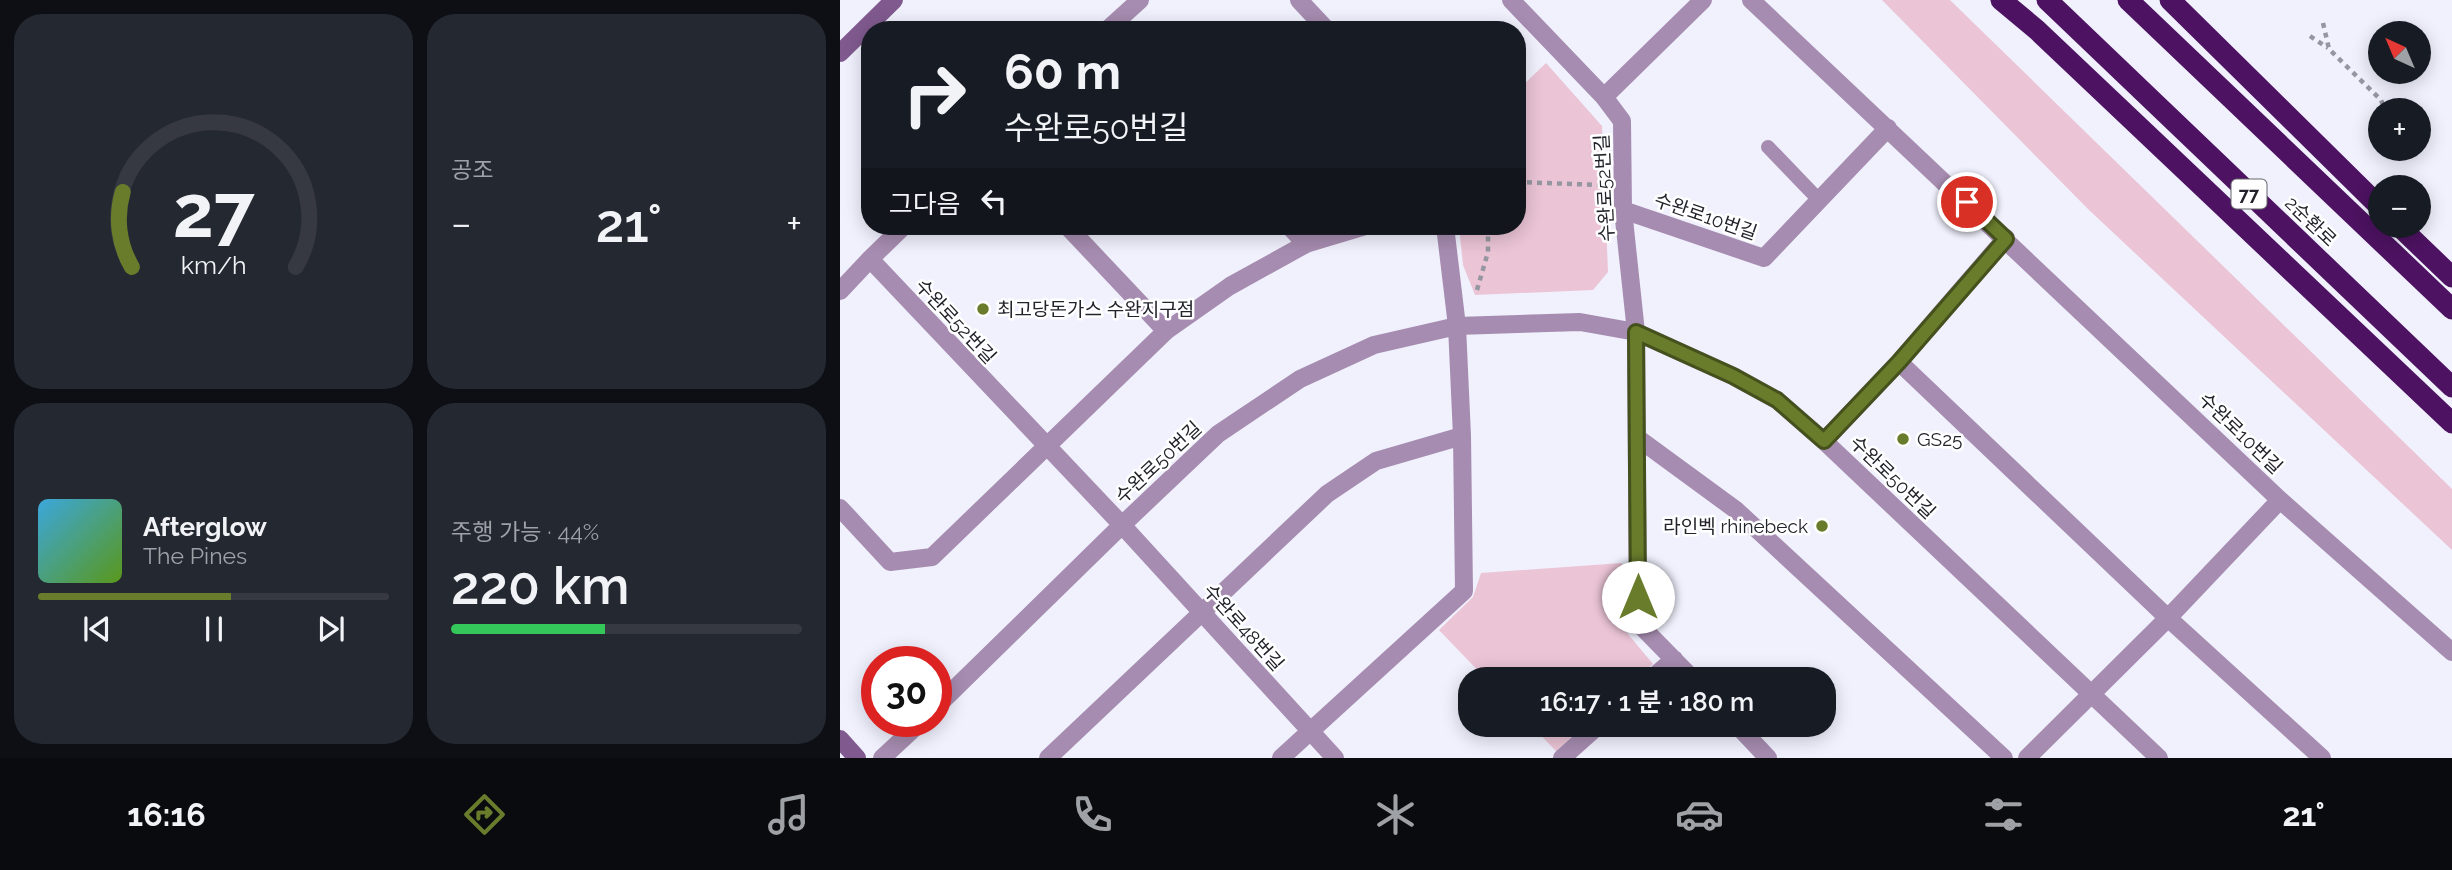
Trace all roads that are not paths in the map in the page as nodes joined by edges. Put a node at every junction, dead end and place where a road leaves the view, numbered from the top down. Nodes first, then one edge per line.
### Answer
1 (894, 0) edge
2 (1140, 0) edge
3 (1299, 0) edge
4 (1511, 0) edge
5 (1703, 0) edge
6 (1751, 0) edge
7 (2001, 0) edge
8 (2047, 0) edge
9 (2128, 0) edge
10 (2170, 0) edge
11 (873, 21) edge
12 (1117, 21) edge
13 (1319, 21) edge
14 (861, 32) edge
15 (840, 53) edge
16 (1604, 97) junction
17 (1888, 128) junction
18 (1768, 147) dead end
19 (2368, 194) edge
20 (1819, 200) junction
21 (1623, 210) junction
22 (895, 235) edge
23 (1075, 235) edge
24 (1298, 235) edge
25 (1336, 235) edge
26 (1446, 235) edge
27 (2411, 238) edge
28 (2006, 239) junction
29 (1306, 244) junction
30 (870, 259) junction
31 (2452, 277) edge
32 (840, 291) edge
33 (2452, 309) edge
34 (1457, 326) junction
35 (1166, 331) junction
36 (1636, 332) junction
37 (1899, 362) junction
38 (2452, 387) edge
39 (2452, 423) edge
40 (1462, 436) junction
41 (1639, 439) junction
42 (1824, 441) junction
43 (1045, 446) junction
44 (2280, 500) junction
45 (840, 508) edge
46 (1122, 525) junction
47 (1203, 612) junction
48 (2168, 618) junction
49 (2452, 652) edge
50 (1674, 659) junction
51 (1665, 667) edge
52 (1682, 667) edge
53 (952, 691) edge
54 (2090, 695) junction
55 (1311, 731) junction
56 (905, 737) edge
57 (1585, 737) edge
58 (1748, 737) edge
59 (840, 739) edge
60 (857, 758) edge
61 (882, 758) edge
62 (1048, 758) edge
63 (1281, 758) edge
64 (1335, 758) edge
65 (1562, 758) edge
66 (1768, 758) edge
67 (2004, 758) edge
68 (2027, 758) edge
69 (2159, 758) edge
70 (2322, 758) edge

1 - 11 main road
2 - 12 street
3 - 13 street
4 - 16 street, 수완로52번길
5 - 16 street
6 - 17 street, 수완로10번길
7 - 39 highway
8 - 38 highway, 2순환로 / 77
9 - 33 highway, 2순환로
10 - 19 highway
14 - 15 main road
16 - 21 street, 수완로52번길
17 - 20 street, 수완로10번길
17 - 28 street, 수완로10번길
18 - 20 lane
20 - 21 street, 수완로10번길
21 - 36 street, 수완로52번길
22 - 30 street
23 - 35 street
24 - 29 street
25 - 29 street
26 - 34 street
27 - 31 highway
28 - 37 street
28 - 44 street, 수완로10번길
29 - 35 street
30 - 32 street
30 - 43 street, 수완로52번길
34 - 36 street, 수완로50번길
34 - 40 street
34 - 46 street, 수완로50번길
35 - 43 street
36 - 41 street
36 - 42 street, 수완로50번길
37 - 42 street
37 - 48 street
40 - 47 street
40 - 55 street
41 - 50 street
41 - 67 street
42 - 54 street, 수완로50번길
43 - 45 street
43 - 46 street, 수완로52번길
44 - 48 street
44 - 49 street, 수완로10번길
46 - 47 street, 수완로48번길
46 - 53 street, 수완로50번길
47 - 55 street, 수완로48번길
47 - 62 street
48 - 54 street
48 - 70 street
50 - 51 street
50 - 52 street
54 - 68 street
54 - 69 street, 수완로50번길
55 - 63 street
55 - 64 street, 수완로48번길
56 - 61 street
57 - 65 street
58 - 66 street
59 - 60 main road

